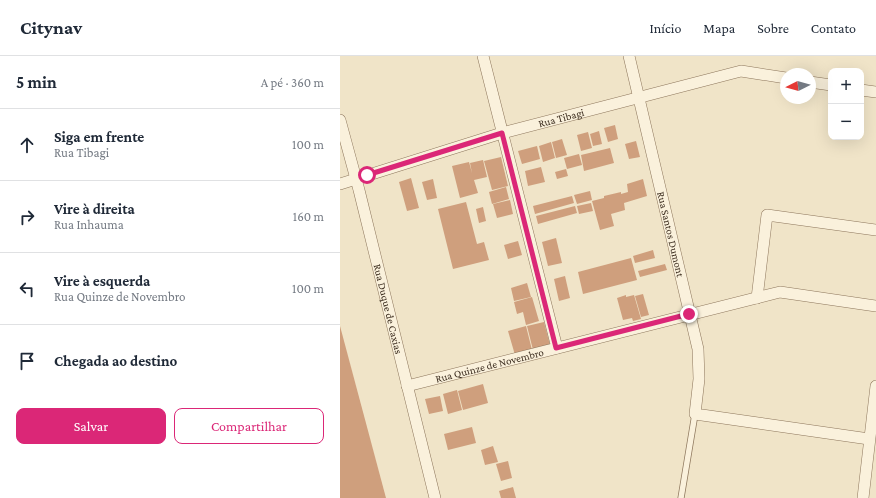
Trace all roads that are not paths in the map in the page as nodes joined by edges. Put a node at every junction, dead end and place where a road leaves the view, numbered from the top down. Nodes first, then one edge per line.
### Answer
1 (483, 56) edge
2 (628, 56) edge
3 (780, 77) edge
4 (816, 83) edge
5 (828, 85) edge
6 (864, 90) edge
7 (876, 92) edge
8 (638, 98) junction
9 (340, 120) edge
10 (502, 133) junction
11 (356, 179) junction
12 (340, 184) edge
13 (876, 230) edge
14 (757, 298) junction
15 (876, 306) edge
16 (689, 314) junction
17 (556, 348) junction
18 (407, 386) junction
19 (876, 386) edge
20 (695, 414) junction
21 (869, 439) junction
22 (435, 498) edge
23 (681, 498) edge
24 (862, 498) edge

1 - 10 street
2 - 8 street, Rua Santos Dumont
3 - 8 street, Rua Tibagi
4 - 5 street
6 - 7 street
8 - 10 street, Rua Tibagi
8 - 16 street, Rua Santos Dumont
9 - 11 street, Rua Duque de Caxias
10 - 11 street, Rua Tibagi
10 - 17 street
11 - 12 street, Rua Tibagi
11 - 18 street, Rua Duque de Caxias
13 - 14 street
14 - 15 street, Rua Quinze de Novembro
14 - 16 street, Rua Quinze de Novembro
16 - 17 street, Rua Quinze de Novembro
16 - 20 street, Rua Santos Dumont
17 - 18 street, Rua Quinze de Novembro
18 - 22 street, Rua Duque de Caxias
19 - 21 street
20 - 21 street
20 - 23 lane
21 - 24 street

